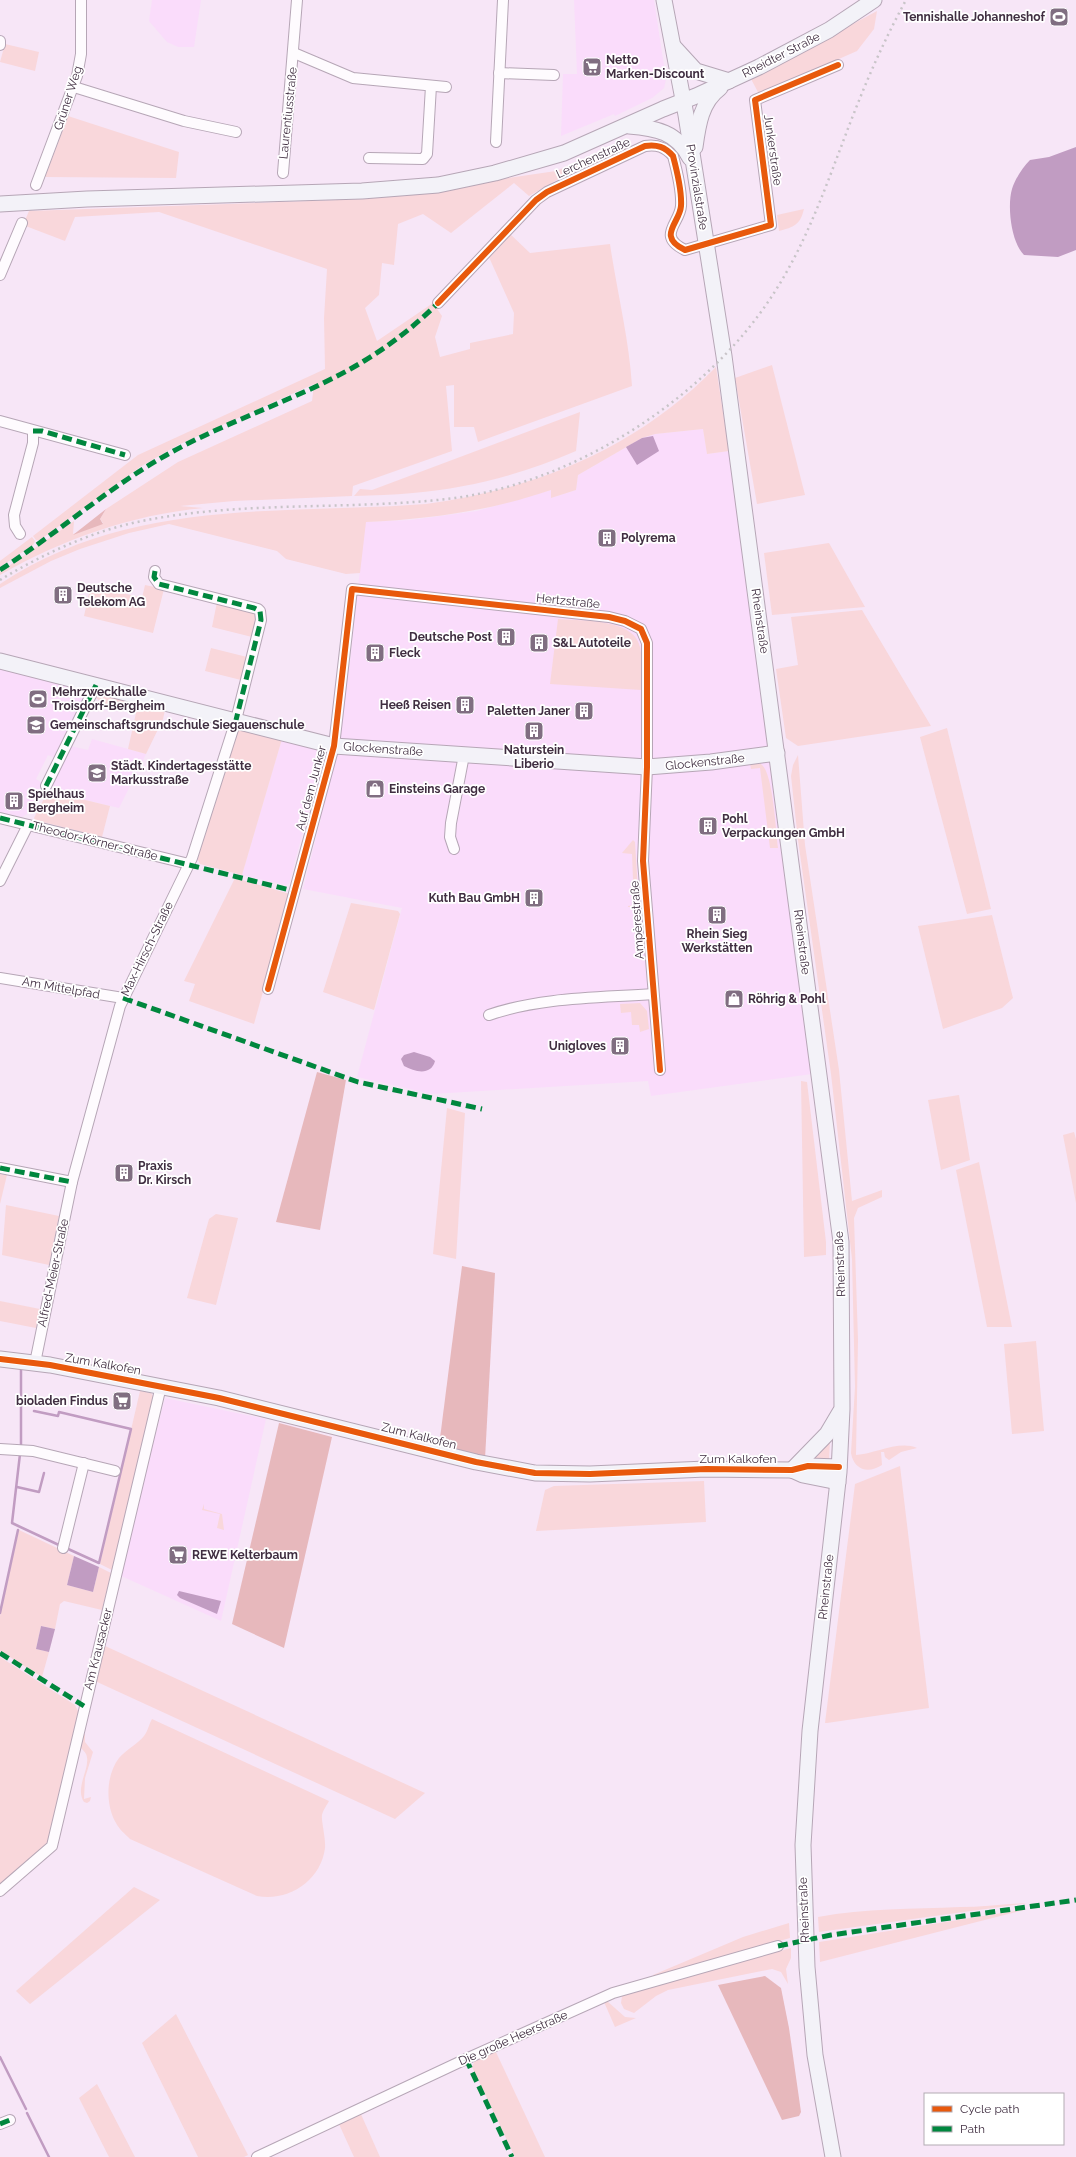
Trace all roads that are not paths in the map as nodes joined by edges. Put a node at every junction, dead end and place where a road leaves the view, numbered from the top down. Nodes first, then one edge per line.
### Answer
1 (82, 0) edge
2 (297, 0) edge
3 (504, 0) edge
4 (664, 0) edge
5 (874, 0) edge
6 (0, 41) edge
7 (0, 45) edge
8 (673, 46) junction
9 (294, 53) junction
10 (838, 65) dead end
11 (499, 73) junction
12 (554, 75) dead end
13 (728, 81) junction
14 (431, 86) junction
15 (74, 87) junction
16 (446, 88) dead end
17 (683, 101) junction
18 (628, 126) junction
19 (236, 132) dead end
20 (496, 142) dead end
21 (368, 158) dead end
22 (693, 164) junction
23 (283, 173) dead end
24 (36, 186) dead end
25 (0, 204) edge
26 (22, 223) dead end
27 (707, 245) junction
28 (0, 275) edge
29 (438, 303) dead end
30 (726, 374) joint
31 (0, 421) edge
32 (33, 431) junction
33 (125, 455) dead end
34 (20, 534) dead end
35 (155, 571) dead end
36 (352, 589) joint
37 (0, 661) edge
38 (96, 685) junction
39 (236, 720) junction
40 (334, 746) junction
41 (777, 753) junction
42 (464, 755) junction
43 (647, 767) junction
44 (46, 786) dead end
45 (0, 818) edge
46 (28, 825) junction
47 (454, 849) dead end
48 (189, 864) junction
49 (0, 881) edge
50 (0, 978) edge
51 (268, 989) dead end
52 (653, 994) junction
53 (123, 998) junction
54 (490, 1015) dead end
55 (660, 1070) dead end
56 (0, 1168) edge
57 (72, 1182) junction
58 (0, 1359) edge
59 (35, 1363) junction
60 (161, 1386) junction
61 (842, 1409) junction
62 (0, 1449) edge
63 (84, 1463) junction
64 (839, 1467) junction
65 (792, 1470) junction
66 (115, 1471) dead end
67 (838, 1482) junction
68 (64, 1548) dead end
69 (0, 1891) edge
70 (778, 1946) dead end
71 (257, 2157) edge
72 (833, 2157) edge

1 - 15 street, Grüner Weg
2 - 9 street, Laurentiusstraße
3 - 11 street
4 - 8 main road, Provinzialstraße
5 - 13 main road, Rheidter Straße
6 - 7 street
8 - 13 main road
8 - 17 main road, Provinzialstraße
9 - 14 street, Laurentiusstraße
9 - 23 street, Laurentiusstraße
10 - 27 street, Junkerstraße
11 - 12 street
11 - 20 street
13 - 17 main road, Rheidter Straße
13 - 22 main road
14 - 16 street, Laurentiusstraße
14 - 21 street
15 - 19 street
15 - 24 street, Grüner Weg
17 - 18 main road, Rheidter Straße
17 - 22 main road, Provinzialstraße
18 - 22 main road
18 - 25 main road, Rheidter Straße
22 - 27 main road, Provinzialstraße
26 - 28 street
27 - 29 street, Lerchenstraße
27 - 30 main road, Provinzialstraße
30 - 41 main road, Rheinstraße
31 - 32 street
32 - 33 street
32 - 34 street
35 - 39 street, Max-Hirsch-Straße
36 - 40 street, Auf dem Junker
36 - 43 street, Hertzstraße
37 - 38 main road, Glockenstraße
38 - 39 main road, Glockenstraße
38 - 44 street
39 - 40 main road, Glockenstraße
39 - 48 street, Max-Hirsch-Straße
40 - 42 main road, Glockenstraße
40 - 51 street, Auf dem Junker
41 - 43 main road, Glockenstraße
41 - 61 main road, Rheinstraße
42 - 43 main road, Glockenstraße
42 - 47 street
43 - 52 street, Ampèrestraße
45 - 46 street, Theodor-Körner-Straße
46 - 48 street, Theodor-Körner-Straße
46 - 49 street
48 - 53 street, Max-Hirsch-Straße
50 - 53 street, Am Mittelpfad
52 - 54 street
52 - 55 street, Ampèrestraße
53 - 57 street, Max-Hirsch-Straße
56 - 57 street
57 - 59 street, Alfred-Meier-Straße
58 - 59 main road, Zum Kalkofen
59 - 60 main road, Zum Kalkofen
60 - 65 main road, Zum Kalkofen
60 - 69 street, Am Krausacker
61 - 64 main road, Rheinstraße
61 - 65 main road, Zum Kalkofen
62 - 63 street
63 - 66 street
63 - 68 street
64 - 65 main road, Zum Kalkofen
64 - 67 main road, Rheinstraße
65 - 67 main road, Zum Kalkofen
67 - 72 main road, Rheinstraße
70 - 71 street, Die große Heerstraße

